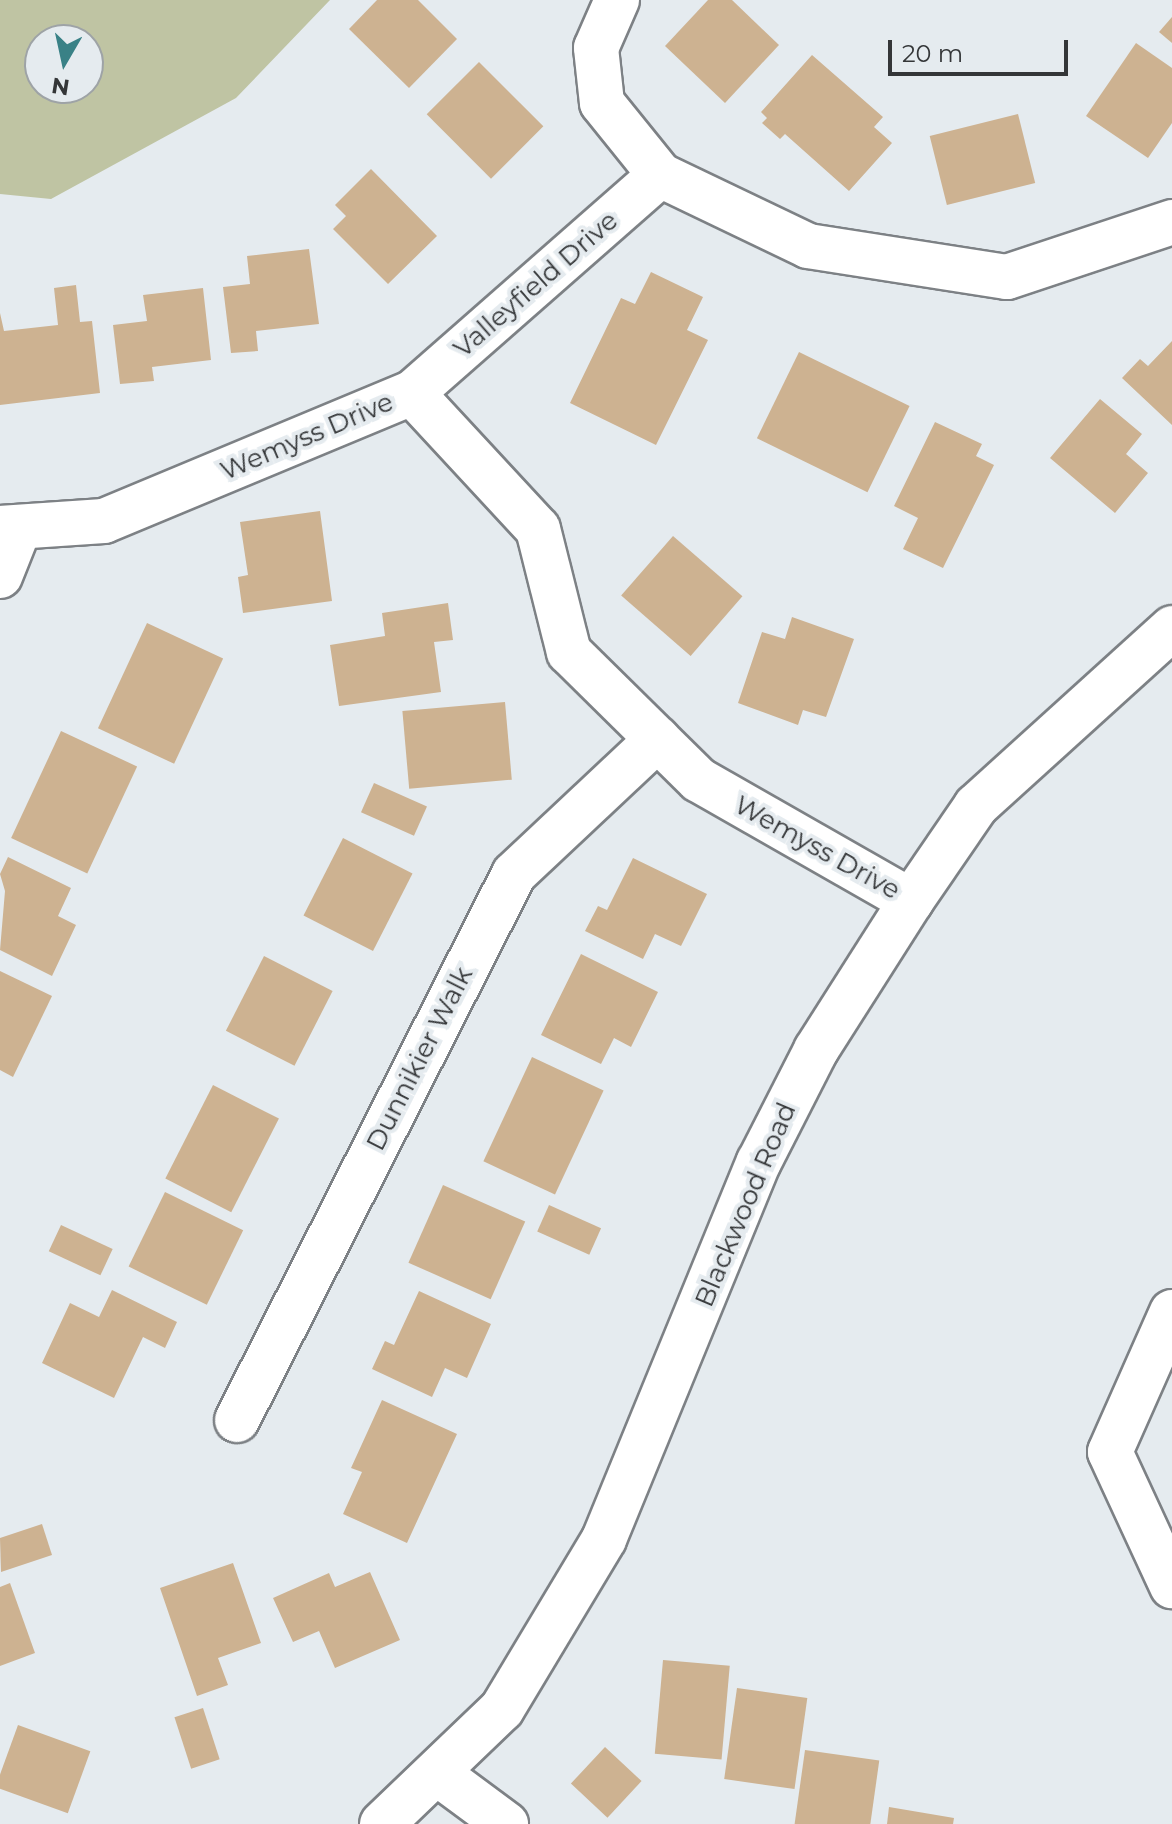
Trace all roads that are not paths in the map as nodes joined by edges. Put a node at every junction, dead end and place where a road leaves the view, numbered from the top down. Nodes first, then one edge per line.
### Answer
1 (617, 0) edge
2 (660, 175) junction
3 (1172, 222) edge
4 (412, 393) junction
5 (9, 529) edge
6 (0, 576) edge
7 (1172, 628) edge
8 (658, 739) junction
9 (911, 901) junction
10 (1172, 1312) edge
11 (237, 1420) dead end
12 (1172, 1586) edge
13 (437, 1773) junction
14 (382, 1824) edge
15 (506, 1824) edge

1 - 2 street
2 - 3 street
2 - 4 street, Valleyfield Drive
4 - 5 street, Wemyss Drive
4 - 8 street, Wemyss Drive
5 - 6 street
7 - 9 street, Blackwood Road
8 - 9 street, Wemyss Drive
8 - 11 street, Dunnikier Walk
9 - 13 street, Blackwood Road
10 - 12 street
13 - 14 street, Blackwood Road
13 - 15 street

